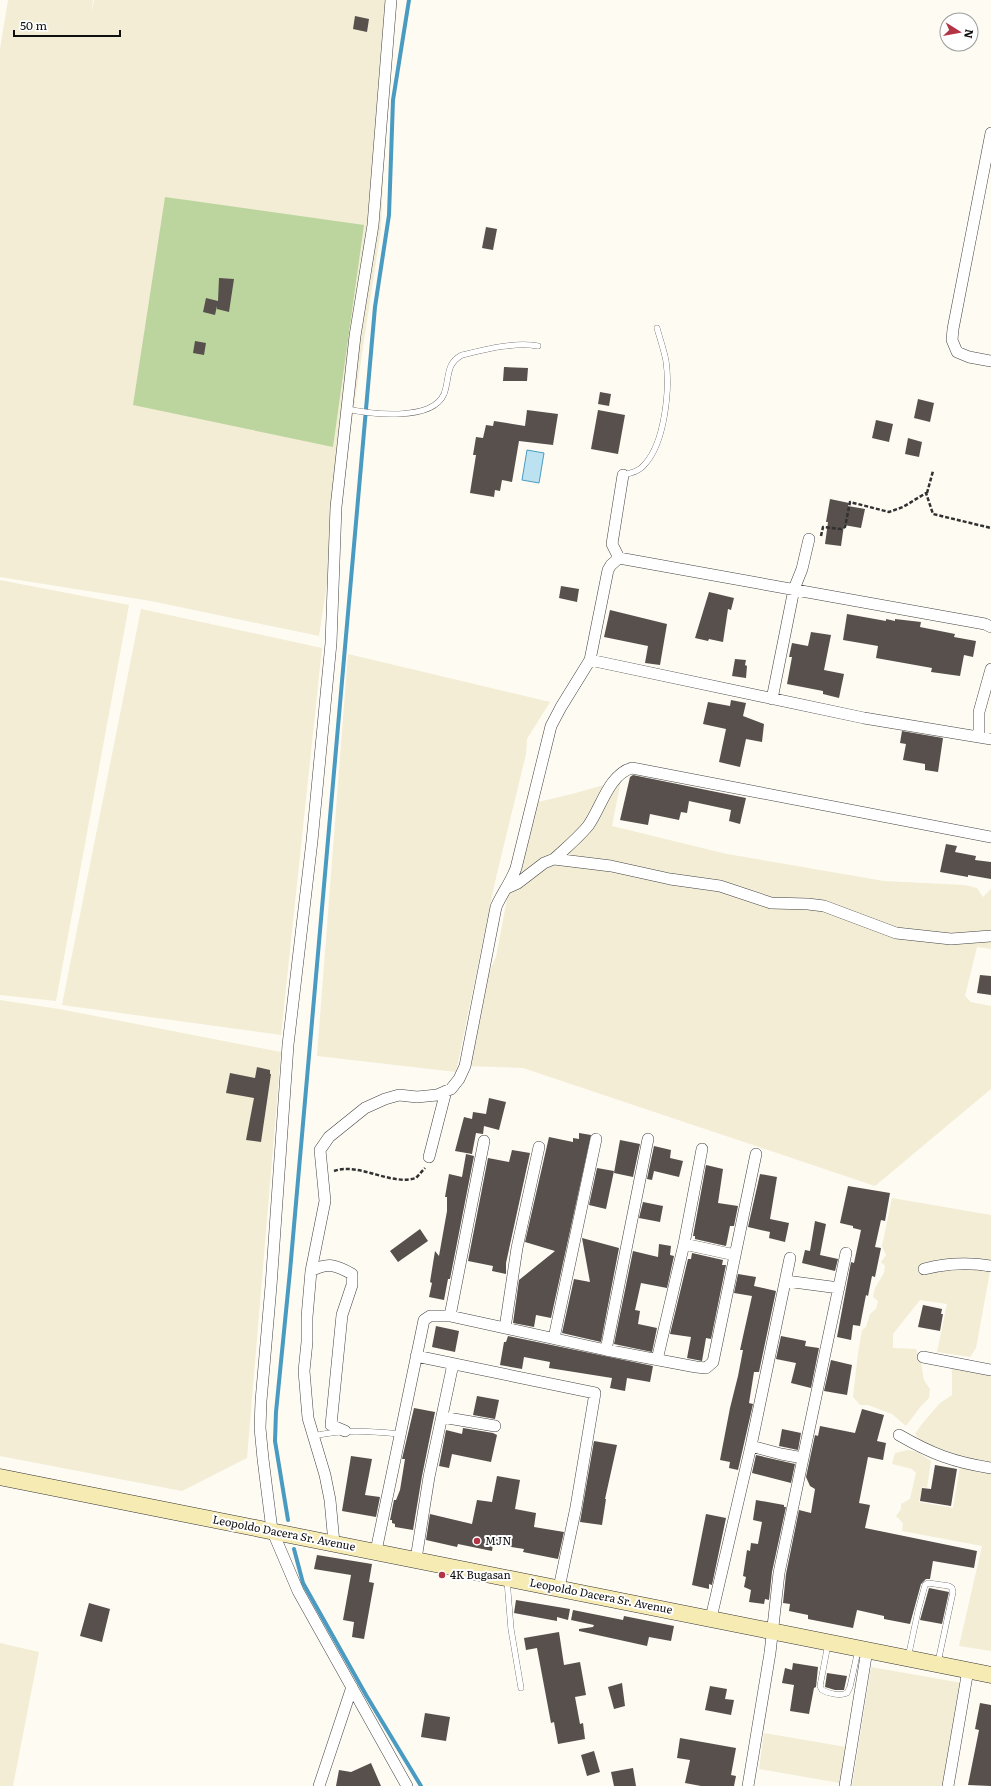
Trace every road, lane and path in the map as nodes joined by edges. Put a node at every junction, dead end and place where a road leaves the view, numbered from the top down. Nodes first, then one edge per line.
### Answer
1 (391, 0) edge
2 (991, 133) edge
3 (657, 328) dead end
4 (538, 346) dead end
5 (991, 361) edge
6 (351, 410) junction
7 (933, 471) dead end
8 (623, 475) joint
9 (926, 493) junction
10 (991, 528) edge
11 (809, 542) joint
12 (619, 558) junction
13 (794, 589) junction
14 (991, 627) edge
15 (590, 660) junction
16 (991, 669) edge
17 (772, 699) junction
18 (979, 736) junction
19 (991, 739) edge
20 (991, 837) edge
21 (554, 859) junction
22 (507, 889) junction
23 (991, 936) edge
24 (446, 1091) junction
25 (596, 1139) dead end
26 (648, 1140) dead end
27 (484, 1141) dead end
28 (539, 1147) dead end
29 (702, 1149) dead end
30 (756, 1154) dead end
31 (429, 1157) joint
32 (323, 1176) junction
33 (684, 1244) junction
34 (846, 1253) dead end
35 (735, 1255) junction
36 (790, 1258) dead end
37 (991, 1266) edge
38 (924, 1269) dead end
39 (311, 1271) junction
40 (786, 1282) junction
41 (839, 1288) junction
42 (450, 1316) junction
43 (505, 1328) junction
44 (554, 1338) junction
45 (606, 1350) junction
46 (416, 1356) junction
47 (923, 1357) dead end
48 (657, 1360) junction
49 (453, 1364) junction
50 (991, 1370) edge
51 (442, 1417) junction
52 (494, 1426) dead end
53 (345, 1431) junction
54 (400, 1434) junction
55 (899, 1435) dead end
56 (313, 1436) junction
57 (751, 1446) junction
58 (803, 1458) junction
59 (991, 1468) edge
60 (0, 1477) edge
61 (272, 1530) junction
62 (334, 1543) junction
63 (376, 1551) junction
64 (416, 1560) junction
65 (506, 1577) junction
66 (559, 1588) junction
67 (711, 1618) junction
68 (771, 1631) junction
69 (828, 1642) junction
70 (863, 1649) junction
71 (908, 1658) junction
72 (938, 1664) junction
73 (968, 1670) junction
74 (991, 1675) edge
75 (352, 1687) junction
76 (521, 1688) dead end
77 (319, 1786) edge
78 (407, 1786) edge
79 (748, 1786) edge
80 (845, 1786) edge
81 (948, 1786) edge

1 - 6 street
2 - 5 street
3 - 8 lane
4 - 6 lane
6 - 61 street
7 - 9 path
8 - 12 street
9 - 10 path
9 - 11 path
11 - 13 street
12 - 13 street
12 - 15 street
13 - 14 street
13 - 17 street
15 - 17 street
15 - 22 street
16 - 18 street
17 - 18 street
18 - 19 street
20 - 21 street
21 - 22 street
21 - 23 street
22 - 24 street
24 - 31 street
24 - 32 street
25 - 44 street
26 - 45 street
27 - 42 street
28 - 43 street
29 - 33 street
30 - 35 street
31 - 32 path
32 - 39 street
33 - 35 street
33 - 48 street
34 - 41 street
35 - 48 street
36 - 40 street
37 - 38 street
39 - 53 street
39 - 56 street
40 - 41 street
40 - 57 street
41 - 58 street
42 - 43 street
42 - 46 street
43 - 44 street
44 - 45 street
45 - 48 street
46 - 49 street
46 - 54 street
47 - 50 street
49 - 51 street
49 - 66 street
51 - 52 street
51 - 64 street
53 - 54 lane
53 - 56 lane
54 - 63 street
55 - 59 street
56 - 62 street
57 - 58 street
57 - 67 street
58 - 68 street
60 - 61 main road, Leopoldo Dacera Sr. Avenue
61 - 62 main road, Leopoldo Dacera Sr. Avenue
61 - 75 street
62 - 63 main road, Leopoldo Dacera Sr. Avenue
63 - 64 main road, Leopoldo Dacera Sr. Avenue
64 - 65 main road, Leopoldo Dacera Sr. Avenue
65 - 66 main road, Leopoldo Dacera Sr. Avenue
65 - 76 lane
66 - 67 main road, Leopoldo Dacera Sr. Avenue
67 - 68 main road, Leopoldo Dacera Sr. Avenue
68 - 69 main road, Leopoldo Dacera Sr. Avenue
68 - 79 street
69 - 70 main road, Leopoldo Dacera Sr. Avenue
69 - 70 lane
70 - 71 main road, Leopoldo Dacera Sr. Avenue
70 - 80 street
71 - 72 main road, Leopoldo Dacera Sr. Avenue
71 - 72 lane
72 - 73 main road, Leopoldo Dacera Sr. Avenue
73 - 74 main road, Leopoldo Dacera Sr. Avenue
73 - 81 street
75 - 77 street
75 - 78 street

